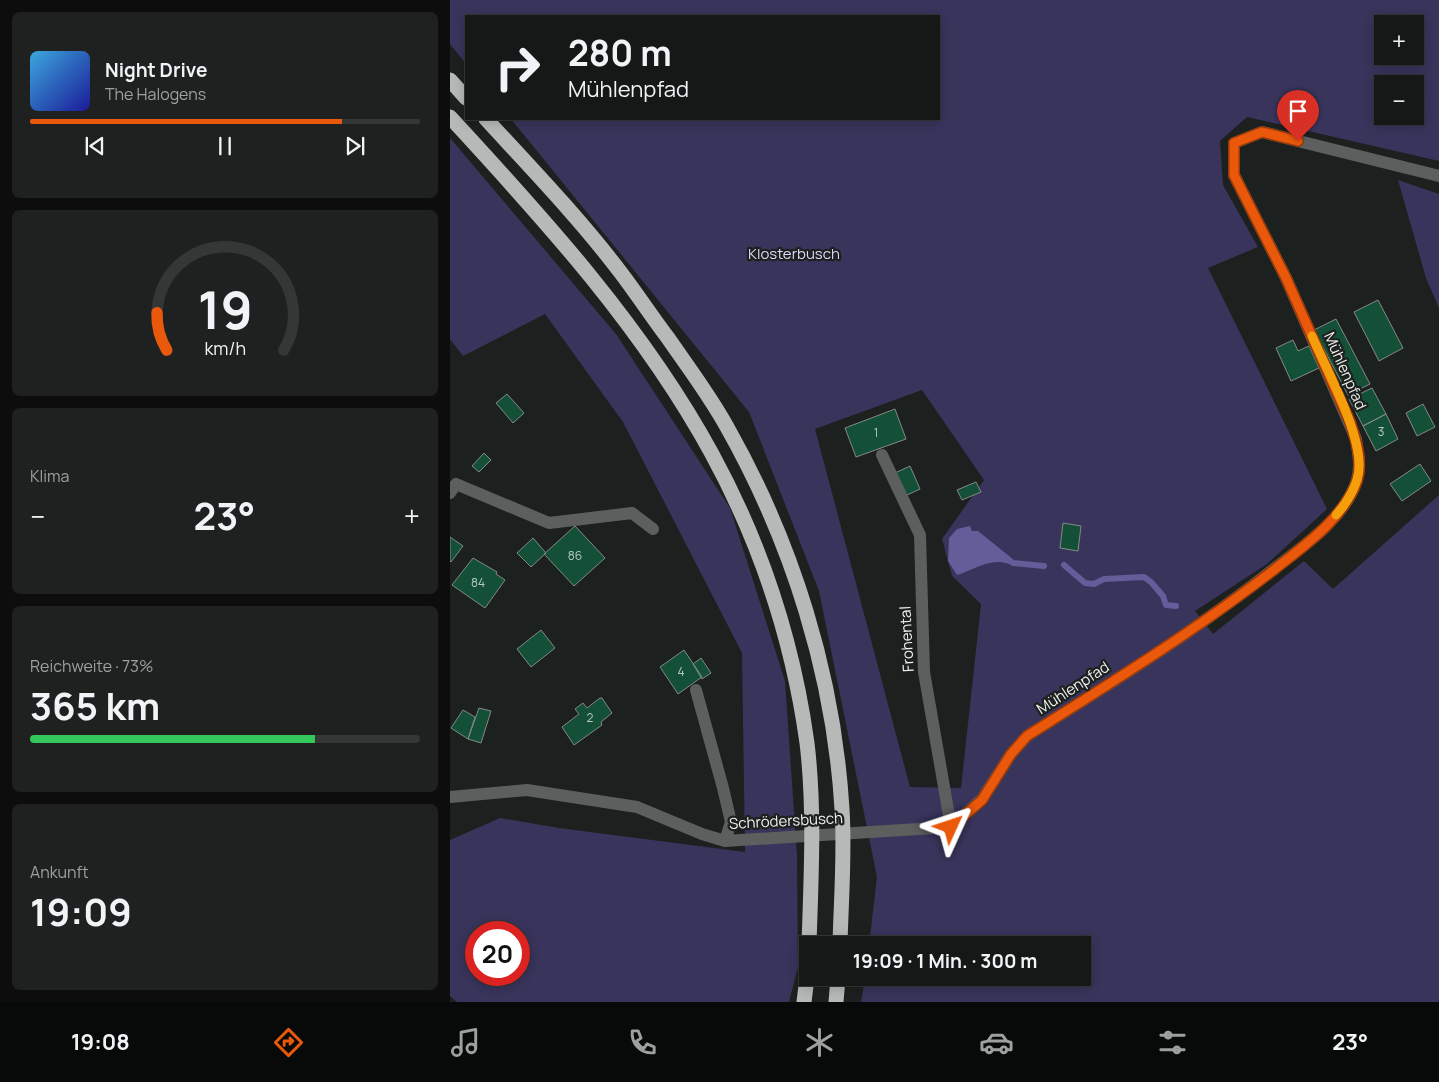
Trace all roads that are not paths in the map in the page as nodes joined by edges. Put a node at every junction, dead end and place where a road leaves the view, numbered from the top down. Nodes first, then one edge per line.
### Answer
1 (450, 80) edge
2 (465, 97) edge
3 (450, 117) edge
4 (487, 120) edge
5 (1439, 176) edge
6 (882, 455) dead end
7 (452, 486) edge
8 (653, 529) dead end
9 (696, 690) dead end
10 (450, 797) edge
11 (951, 827) junction
12 (725, 841) junction
13 (809, 936) edge
14 (840, 936) edge
15 (806, 986) edge
16 (837, 986) edge
17 (804, 1002) edge
18 (836, 1002) edge

1 - 2 highway
3 - 13 highway
4 - 14 highway
5 - 11 street, Mühlenpfad
6 - 11 street, Frohental
7 - 8 street
9 - 12 street
10 - 12 street, Schrödersbusch
11 - 12 street, Schrödersbusch
15 - 17 highway
16 - 18 highway

